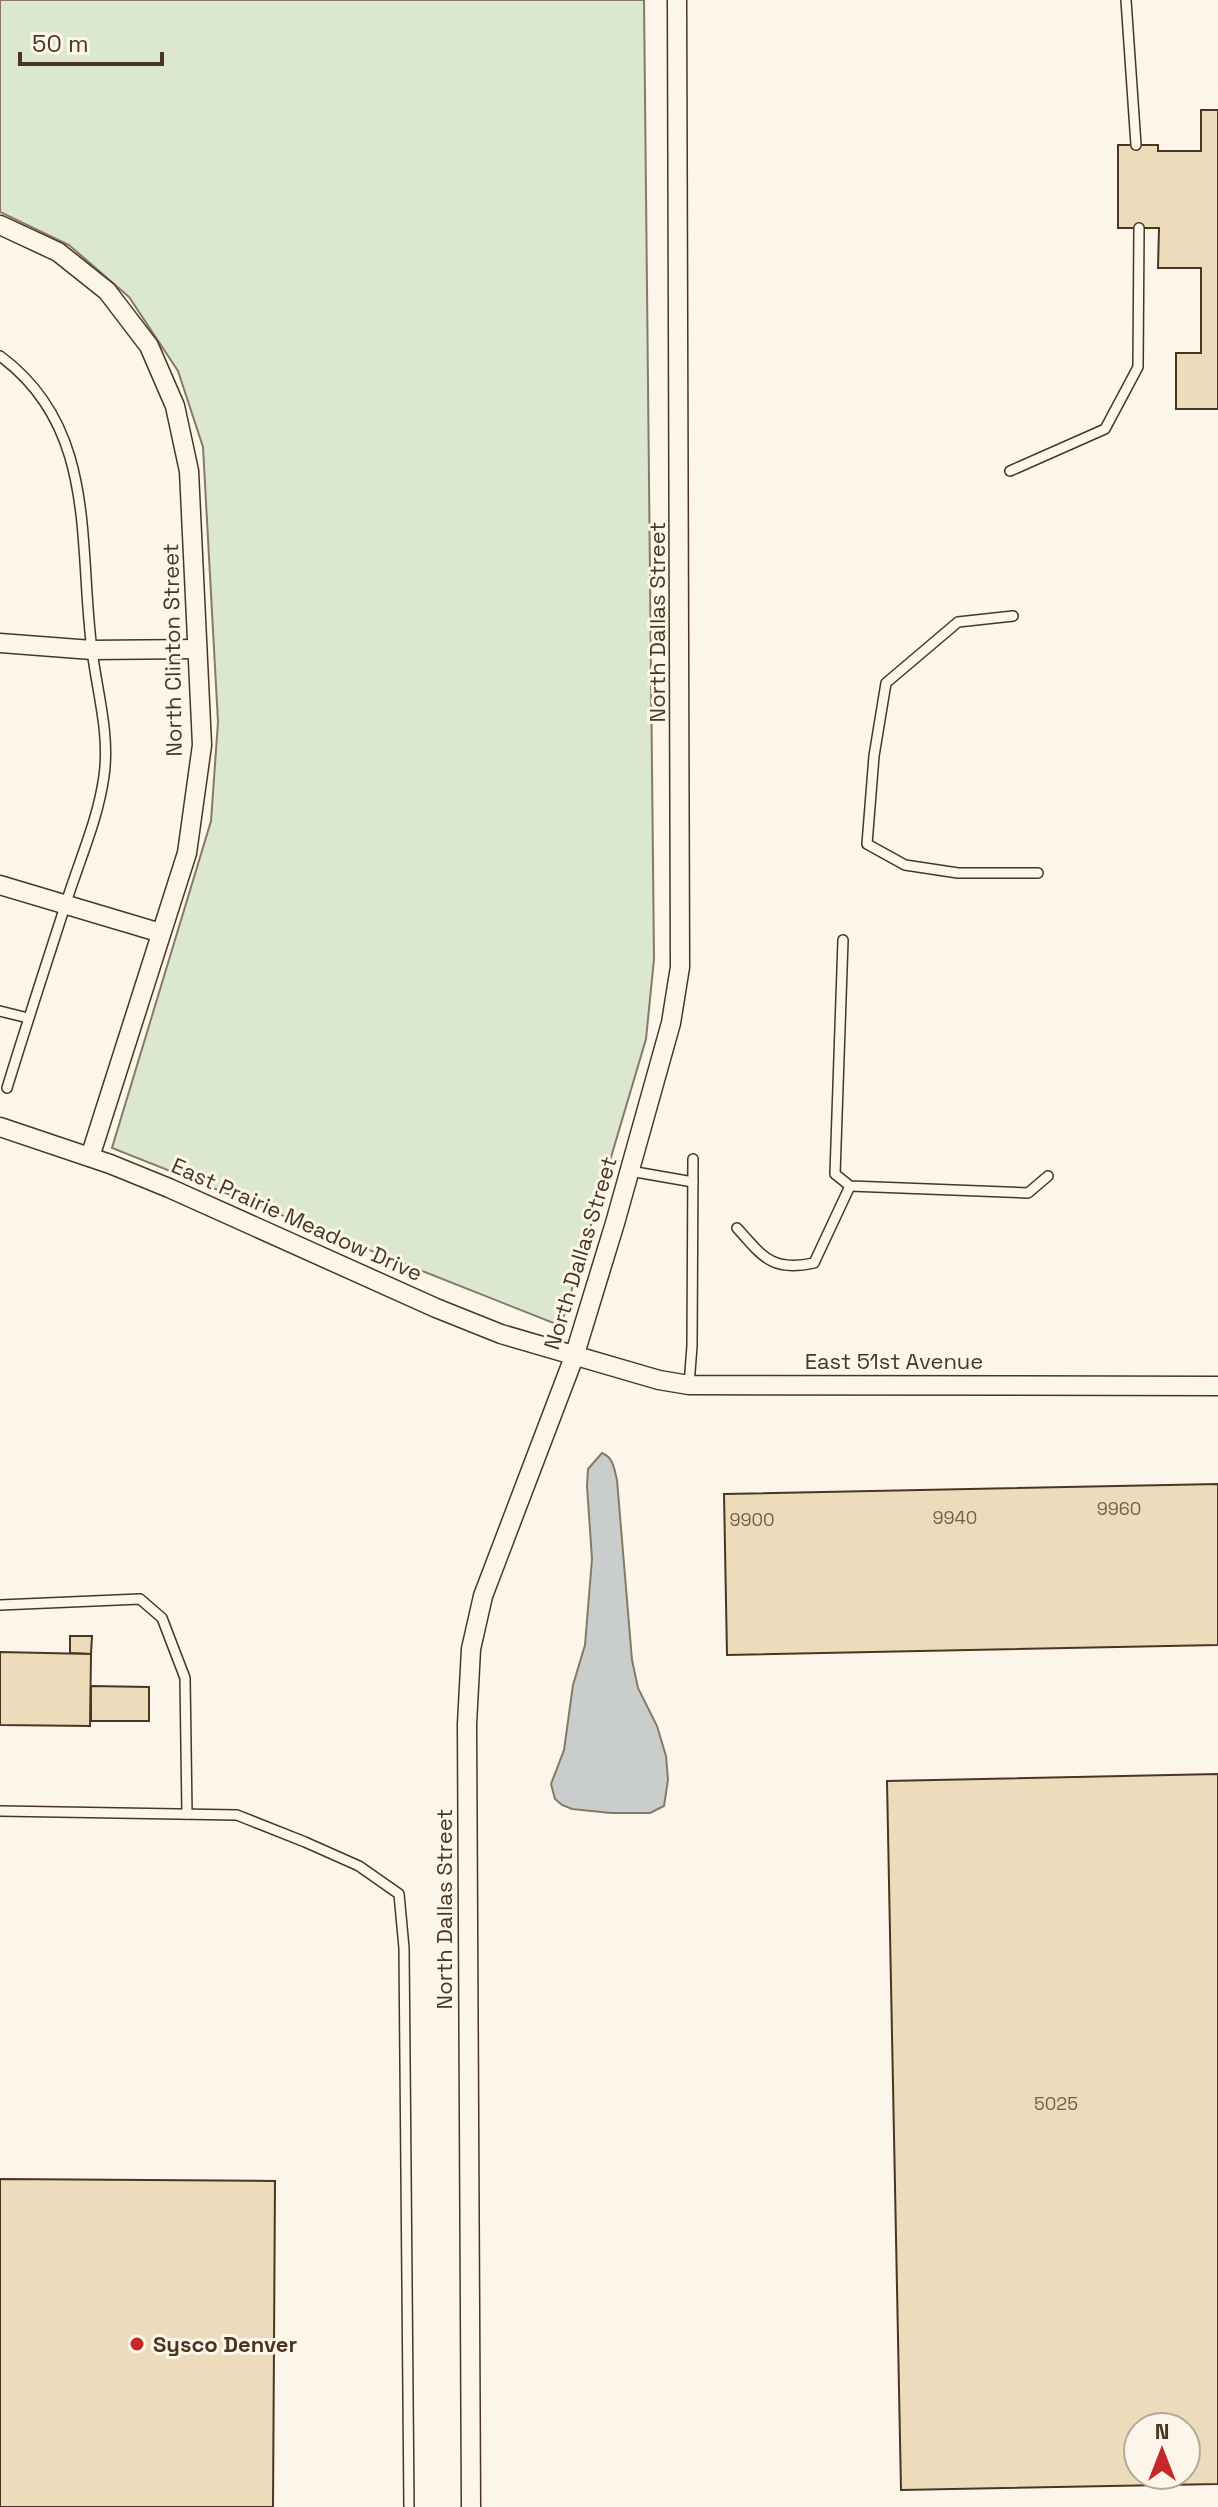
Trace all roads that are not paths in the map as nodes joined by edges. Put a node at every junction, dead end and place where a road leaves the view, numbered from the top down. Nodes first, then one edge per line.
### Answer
1 (677, 0) edge
2 (1126, 0) edge
3 (1136, 145) dead end
4 (0, 225) edge
5 (1139, 228) dead end
6 (0, 356) edge
7 (1010, 471) dead end
8 (1013, 616) dead end
9 (0, 643) edge
10 (197, 649) junction
11 (92, 650) junction
12 (1038, 873) dead end
13 (0, 885) edge
14 (65, 904) junction
15 (161, 933) junction
16 (843, 940) dead end
17 (0, 1011) edge
18 (28, 1018) junction
19 (7, 1088) dead end
20 (0, 1127) edge
21 (90, 1157) junction
22 (693, 1159) dead end
23 (630, 1171) junction
24 (1048, 1176) dead end
25 (693, 1182) junction
26 (850, 1186) junction
27 (737, 1228) dead end
28 (574, 1357) junction
29 (689, 1385) junction
30 (1218, 1386) edge
31 (0, 1605) edge
32 (0, 1811) edge
33 (187, 1814) junction
34 (409, 2507) edge
35 (471, 2507) edge

1 - 23 street, North Dallas Street
2 - 3 lane
4 - 10 street, North Clinton Street
5 - 7 lane
6 - 11 lane
8 - 12 lane
9 - 11 street
10 - 11 street
10 - 15 street, North Clinton Street
11 - 14 lane
13 - 14 street
14 - 15 street
14 - 18 lane
15 - 21 street, North Clinton Street
16 - 26 lane
17 - 18 lane
18 - 19 lane
20 - 21 street, East Prairie Meadow Drive
21 - 28 street, East Prairie Meadow Drive
22 - 25 lane
23 - 25 lane
23 - 28 street, North Dallas Street
24 - 26 lane
25 - 29 lane
26 - 27 lane
28 - 29 street, East 51st Avenue
28 - 35 street, North Dallas Street
29 - 30 street, East 51st Avenue
31 - 33 lane
32 - 33 lane
33 - 34 lane

